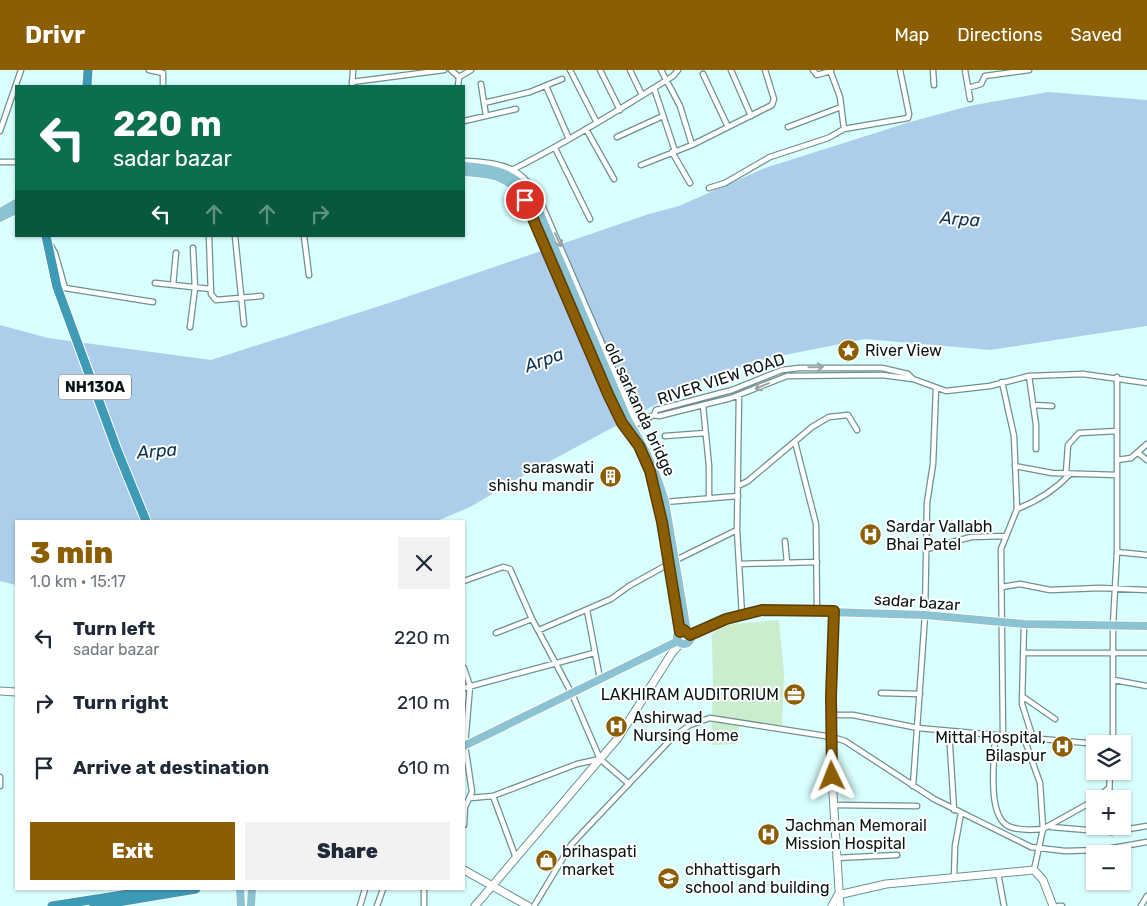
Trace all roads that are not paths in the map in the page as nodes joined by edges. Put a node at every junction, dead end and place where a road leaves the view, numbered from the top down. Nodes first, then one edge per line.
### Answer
1 (22, 70) edge
2 (83, 70) edge
3 (88, 70) edge
4 (151, 70) edge
5 (169, 70) edge
6 (353, 70) edge
7 (444, 70) edge
8 (451, 70) edge
9 (471, 70) edge
10 (570, 70) edge
11 (600, 70) edge
12 (630, 70) edge
13 (661, 70) edge
14 (678, 70) edge
15 (731, 70) edge
16 (765, 70) edge
17 (813, 70) edge
18 (830, 70) edge
19 (900, 70) edge
20 (933, 70) edge
21 (965, 70) edge
22 (1029, 70) edge
23 (164, 74) junction
24 (703, 74) dead end
25 (562, 79) dead end
26 (667, 80) junction
27 (458, 82) edge
28 (352, 84) edge
29 (481, 84) dead end
30 (17, 85) edge
31 (83, 85) edge
32 (87, 85) edge
33 (163, 85) edge
34 (934, 85) dead end
35 (546, 86) junction
36 (654, 88) junction
37 (968, 88) junction
38 (15, 89) edge
39 (642, 95) junction
40 (970, 99) dead end
41 (484, 103) junction
42 (841, 107) junction
43 (516, 109) dead end
44 (620, 110) junction
45 (486, 116) junction
46 (663, 116) junction
47 (751, 116) junction
48 (465, 121) edge
49 (597, 123) junction
50 (728, 127) junction
51 (788, 127) dead end
52 (586, 129) junction
53 (844, 129) junction
54 (0, 131) edge
55 (618, 137) dead end
56 (568, 139) junction
57 (692, 145) junction
58 (555, 148) junction
59 (674, 152) junction
60 (465, 161) edge
61 (0, 162) edge
62 (15, 162) edge
63 (641, 165) dead end
64 (465, 166) edge
65 (514, 169) junction
66 (465, 172) edge
67 (614, 179) dead end
68 (690, 184) dead end
69 (709, 188) dead end
70 (15, 204) edge
71 (15, 210) edge
72 (0, 212) edge
73 (0, 218) edge
74 (590, 219) dead end
75 (545, 236) junction
76 (209, 237) edge
77 (235, 237) edge
78 (304, 237) edge
79 (47, 242) edge
80 (193, 248) dead end
81 (176, 253) dead end
82 (310, 275) dead end
83 (155, 283) dead end
84 (174, 285) junction
85 (195, 288) junction
86 (211, 290) junction
87 (262, 296) dead end
88 (240, 297) junction
89 (153, 302) dead end
90 (244, 324) dead end
91 (190, 327) dead end
92 (1029, 376) junction
93 (1117, 377) junction
94 (913, 379) junction
95 (1002, 382) junction
96 (1147, 383) edge
97 (936, 389) junction
98 (739, 395) junction
99 (703, 405) junction
100 (1033, 405) junction
101 (1052, 406) dead end
102 (654, 415) junction
103 (630, 423) junction
104 (857, 430) dead end
105 (1117, 431) junction
106 (706, 433) junction
107 (664, 436) dead end
108 (795, 442) junction
109 (1147, 444) edge
110 (1036, 449) dead end
111 (1138, 454) junction
112 (1117, 460) junction
113 (1147, 460) edge
114 (1015, 466) junction
115 (1068, 474) junction
116 (1117, 475) junction
117 (738, 486) junction
118 (738, 496) junction
119 (709, 498) junction
120 (665, 502) junction
121 (1017, 510) junction
122 (146, 520) edge
123 (737, 530) junction
124 (1005, 536) junction
125 (785, 541) dead end
126 (927, 549) junction
127 (1117, 552) junction
128 (1147, 554) edge
129 (817, 562) junction
130 (671, 563) junction
131 (787, 563) junction
132 (739, 564) junction
133 (465, 581) edge
134 (1002, 587) junction
135 (1116, 588) junction
136 (1147, 590) edge
137 (587, 610) junction
138 (817, 611) junction
139 (834, 611) junction
140 (742, 615) junction
141 (924, 615) junction
142 (532, 619) junction
143 (1002, 622) junction
144 (1024, 624) junction
145 (1113, 625) junction
146 (1147, 626) edge
147 (539, 630) junction
148 (496, 634) dead end
149 (683, 636) junction
150 (1114, 651) junction
151 (594, 653) junction
152 (1023, 653) junction
153 (1147, 653) edge
154 (556, 664) junction
155 (465, 671) edge
156 (600, 679) junction
157 (1114, 680) junction
158 (470, 686) junction
159 (1147, 686) edge
160 (465, 688) edge
161 (0, 691) edge
162 (15, 692) edge
163 (881, 693) dead end
164 (572, 694) junction
165 (920, 694) junction
166 (1022, 696) junction
167 (832, 715) junction
168 (1055, 720) dead end
169 (918, 728) junction
170 (949, 731) junction
171 (995, 735) junction
172 (1113, 735) edge
173 (832, 736) junction
174 (1004, 736) junction
175 (1024, 738) junction
176 (1033, 738) junction
177 (1086, 743) edge
178 (465, 746) edge
179 (600, 760) junction
180 (0, 777) edge
181 (1109, 780) edge
182 (629, 784) junction
183 (0, 786) edge
184 (913, 786) junction
185 (1109, 788) joint
186 (1107, 790) edge
187 (493, 796) junction
188 (470, 798) junction
189 (834, 805) junction
190 (1086, 805) edge
191 (917, 806) dead end
192 (465, 807) edge
193 (954, 810) junction
194 (961, 814) junction
195 (1051, 826) junction
196 (1147, 826) edge
197 (1043, 829) junction
198 (1131, 829) edge
199 (1086, 830) edge
200 (1147, 842) edge
201 (1038, 849) junction
202 (897, 855) dead end
203 (836, 858) junction
204 (516, 859) junction
205 (465, 870) edge
206 (1034, 870) junction
207 (998, 873) junction
208 (954, 877) junction
209 (494, 885) junction
210 (155, 890) edge
211 (190, 890) edge
212 (240, 890) edge
213 (252, 890) edge
214 (365, 890) edge
215 (383, 890) edge
216 (424, 890) edge
217 (838, 895) junction
218 (1147, 896) edge
219 (52, 906) edge
220 (94, 906) edge
221 (241, 906) edge
222 (251, 906) edge
223 (360, 906) edge
224 (377, 906) edge
225 (424, 906) edge
226 (475, 906) edge
227 (528, 906) edge
228 (534, 906) edge
229 (832, 906) edge
230 (840, 906) edge
231 (1004, 906) edge
232 (1053, 906) edge
233 (1058, 906) edge
234 (1062, 906) edge
235 (1141, 906) edge

1 - 30 street
2 - 31 highway
3 - 32 highway
4 - 23 street
5 - 23 street
6 - 28 street
7 - 28 street
8 - 27 street
9 - 27 street
10 - 49 street
11 - 44 street
12 - 39 street
13 - 26 street
14 - 26 street
15 - 47 street
16 - 47 street
17 - 18 street
18 - 42 street
19 - 53 street
20 - 34 street
21 - 37 street
22 - 37 street
23 - 33 street
24 - 50 street
25 - 35 street
26 - 36 street
26 - 57 street
29 - 41 street
35 - 41 street
35 - 56 street
36 - 39 street
36 - 46 street
37 - 40 street
38 - 54 street
39 - 44 street
41 - 45 street
42 - 51 street
42 - 53 street
43 - 45 street
44 - 49 street
45 - 48 street
46 - 55 street
46 - 59 street
47 - 50 street
49 - 52 street
50 - 57 street
52 - 56 street
52 - 67 street
53 - 69 street
56 - 58 street
57 - 59 street
58 - 65 street
58 - 74 street
59 - 63 street
59 - 68 street
60 - 65 street
61 - 62 street
64 - 75 main road
65 -> 103 street
66 - 75 main road
70 - 72 main road
71 - 73 main road
75 - 103 main road, old sarkanda bridge
76 - 86 street
77 - 88 street
78 - 82 street
79 - 89 street
79 - 122 highway, NH130A
80 - 85 street
81 - 84 street
83 - 84 street
84 - 85 street
85 - 86 street
85 - 91 street
86 - 88 street
87 - 88 street
88 - 90 street
92 - 93 street, RIVER VIEW ROAD
92 - 95 street, RIVER VIEW ROAD
92 - 100 street
93 - 96 street, RIVER VIEW ROAD
93 - 105 street
94 - 97 street, RIVER VIEW ROAD
94 -> 98 street, RIVER VIEW ROAD
102 -> 94 street, RIVER VIEW ROAD
95 - 97 street, RIVER VIEW ROAD
95 - 114 street
97 - 126 street
98 - 99 street, RIVER VIEW ROAD
98 - 117 street
99 - 102 street, RIVER VIEW ROAD
99 - 106 street
100 - 101 street
100 - 110 street
102 - 103 street, RIVER VIEW ROAD
103 - 120 main road, old sarkanda bridge
103 - 130 main road
104 - 108 street
105 - 112 street
105 - 115 street
106 - 107 street
106 - 119 street
108 - 117 street
108 - 129 street
109 - 111 street
111 - 112 street
111 - 113 street
112 - 116 street
114 - 115 street
114 - 121 street
115 - 116 street
115 - 121 street
116 - 127 street
117 - 118 street
118 - 119 street
118 - 123 street
119 - 120 street
120 - 130 main road, old sarkanda bridge
121 - 124 street
123 - 130 street
123 - 132 street
124 - 126 street
124 - 134 street
125 - 131 street
126 - 141 street
127 - 128 street
127 - 135 street
129 - 131 street
129 - 138 street
130 - 137 street
130 - 149 main road, old sarkanda bridge
131 - 132 street
132 - 140 street
133 - 142 street
134 - 135 street
134 - 143 street
135 - 136 street
135 - 145 street
137 - 147 street
137 - 151 street
138 - 139 main road, sadar bazar
138 - 140 main road, sadar bazar
139 - 141 main road, sadar bazar
139 - 167 street
140 - 149 main road, sadar bazar
141 - 143 main road, sadar bazar
141 - 165 street
142 - 147 street
142 - 148 street
143 - 144 main road, sadar bazar
143 - 174 street
144 - 145 main road, sadar bazar
144 - 152 street
145 - 146 main road, sadar bazar
145 - 150 street
147 - 154 street
149 - 156 main road, sadar bazar
149 - 179 street
150 - 152 street
150 - 153 street
150 - 157 street
151 - 154 street
151 - 156 street
152 - 166 street
154 - 158 street
154 - 164 street
155 - 158 street
156 - 164 main road, sadar bazar
157 - 159 street
157 - 172 street
158 - 160 street
158 - 178 street
161 - 162 street
163 - 165 street
164 - 178 main road, sadar bazar
164 - 179 street
165 - 169 street
166 - 168 street
166 - 176 street
167 - 169 street
167 - 173 street
169 - 170 street
169 - 184 street
170 - 171 street
170 - 193 street
171 - 174 street
171 - 197 street
173 - 182 street
173 - 184 street
173 - 189 street
174 - 175 street
175 - 176 street
175 - 197 street
176 - 177 street
178 - 188 street
179 - 182 street
179 - 187 street
179 - 204 street
180 - 183 street
181 - 185 street
182 - 228 street
184 - 193 street
185 - 186 street
187 - 188 street
187 - 204 street
188 - 192 street
189 - 191 street
189 - 203 street
190 - 195 street
193 - 194 street
194 - 201 street
194 - 208 street
195 - 197 street
195 - 199 street
196 - 198 street
197 - 201 street
200 - 201 street
201 - 206 street
202 - 203 street
203 - 217 street
204 - 209 street
205 - 209 street
206 - 207 street
206 - 232 street
207 - 208 street
207 - 231 street
208 - 217 street
209 - 226 street
209 - 227 street
210 - 219 highway
211 - 220 highway
212 - 221 main road
213 - 222 main road
214 - 223 street
215 - 224 street
216 - 225 street
217 - 229 street
217 - 230 street
218 - 235 street
233 - 234 street

